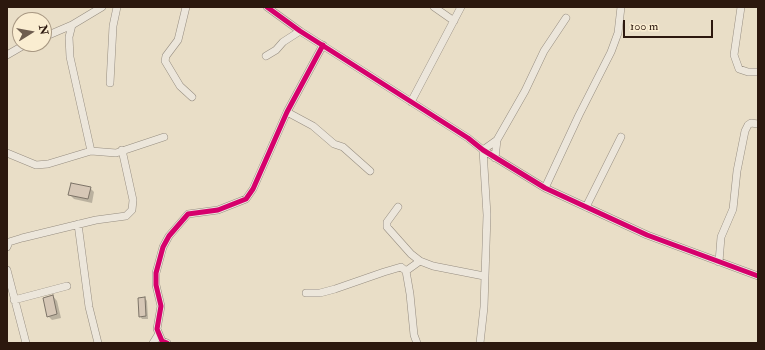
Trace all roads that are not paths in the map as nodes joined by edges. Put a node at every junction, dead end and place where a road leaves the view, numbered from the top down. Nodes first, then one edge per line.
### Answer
1 (102, 7) edge
2 (117, 7) edge
3 (186, 7) edge
4 (267, 7) edge
5 (434, 7) edge
6 (461, 7) edge
7 (621, 7) edge
8 (741, 7) edge
9 (566, 18) dead end
10 (454, 21) junction
11 (72, 25) junction
12 (300, 31) junction
13 (52, 34) edge
14 (323, 45) junction
15 (266, 56) dead end
16 (758, 72) edge
17 (110, 83) dead end
18 (192, 97) dead end
19 (412, 102) junction
20 (287, 112) junction
21 (758, 124) edge
22 (164, 137) dead end
23 (621, 137) dead end
24 (497, 140) junction
25 (122, 150) junction
26 (483, 150) junction
27 (91, 151) junction
28 (7, 154) edge
29 (495, 158) junction
30 (370, 171) dead end
31 (545, 188) junction
32 (398, 207) dead end
33 (586, 207) junction
34 (78, 224) junction
35 (7, 247) edge
36 (420, 261) junction
37 (719, 262) junction
38 (7, 270) edge
39 (406, 271) junction
40 (484, 276) junction
41 (758, 276) edge
42 (67, 286) dead end
43 (306, 293) dead end
44 (14, 300) junction
45 (158, 336) junction
46 (26, 343) edge
47 (98, 343) edge
48 (154, 343) edge
49 (167, 343) edge
50 (417, 343) edge
51 (480, 343) edge

1 - 11 street
2 - 17 street
3 - 18 street
4 - 12 street
5 - 10 street
6 - 10 street
7 - 31 street
8 - 16 street
9 - 24 street
10 - 19 street
11 - 13 street
11 - 27 street
12 - 14 street
12 - 15 street
14 - 19 street
14 - 20 street
19 - 26 street
20 - 30 street
20 - 45 street
21 - 37 street
22 - 25 street
23 - 33 street
24 - 26 street
24 - 29 street
25 - 27 street
25 - 34 street
26 - 29 street
26 - 40 street
27 - 28 street
29 - 31 street
31 - 33 street
32 - 36 street
33 - 37 street
34 - 35 street
34 - 47 street
36 - 39 street
36 - 40 street
37 - 41 street
38 - 44 street
39 - 43 street
39 - 50 street
40 - 51 street
42 - 44 street
44 - 46 street
45 - 48 street
45 - 49 street

